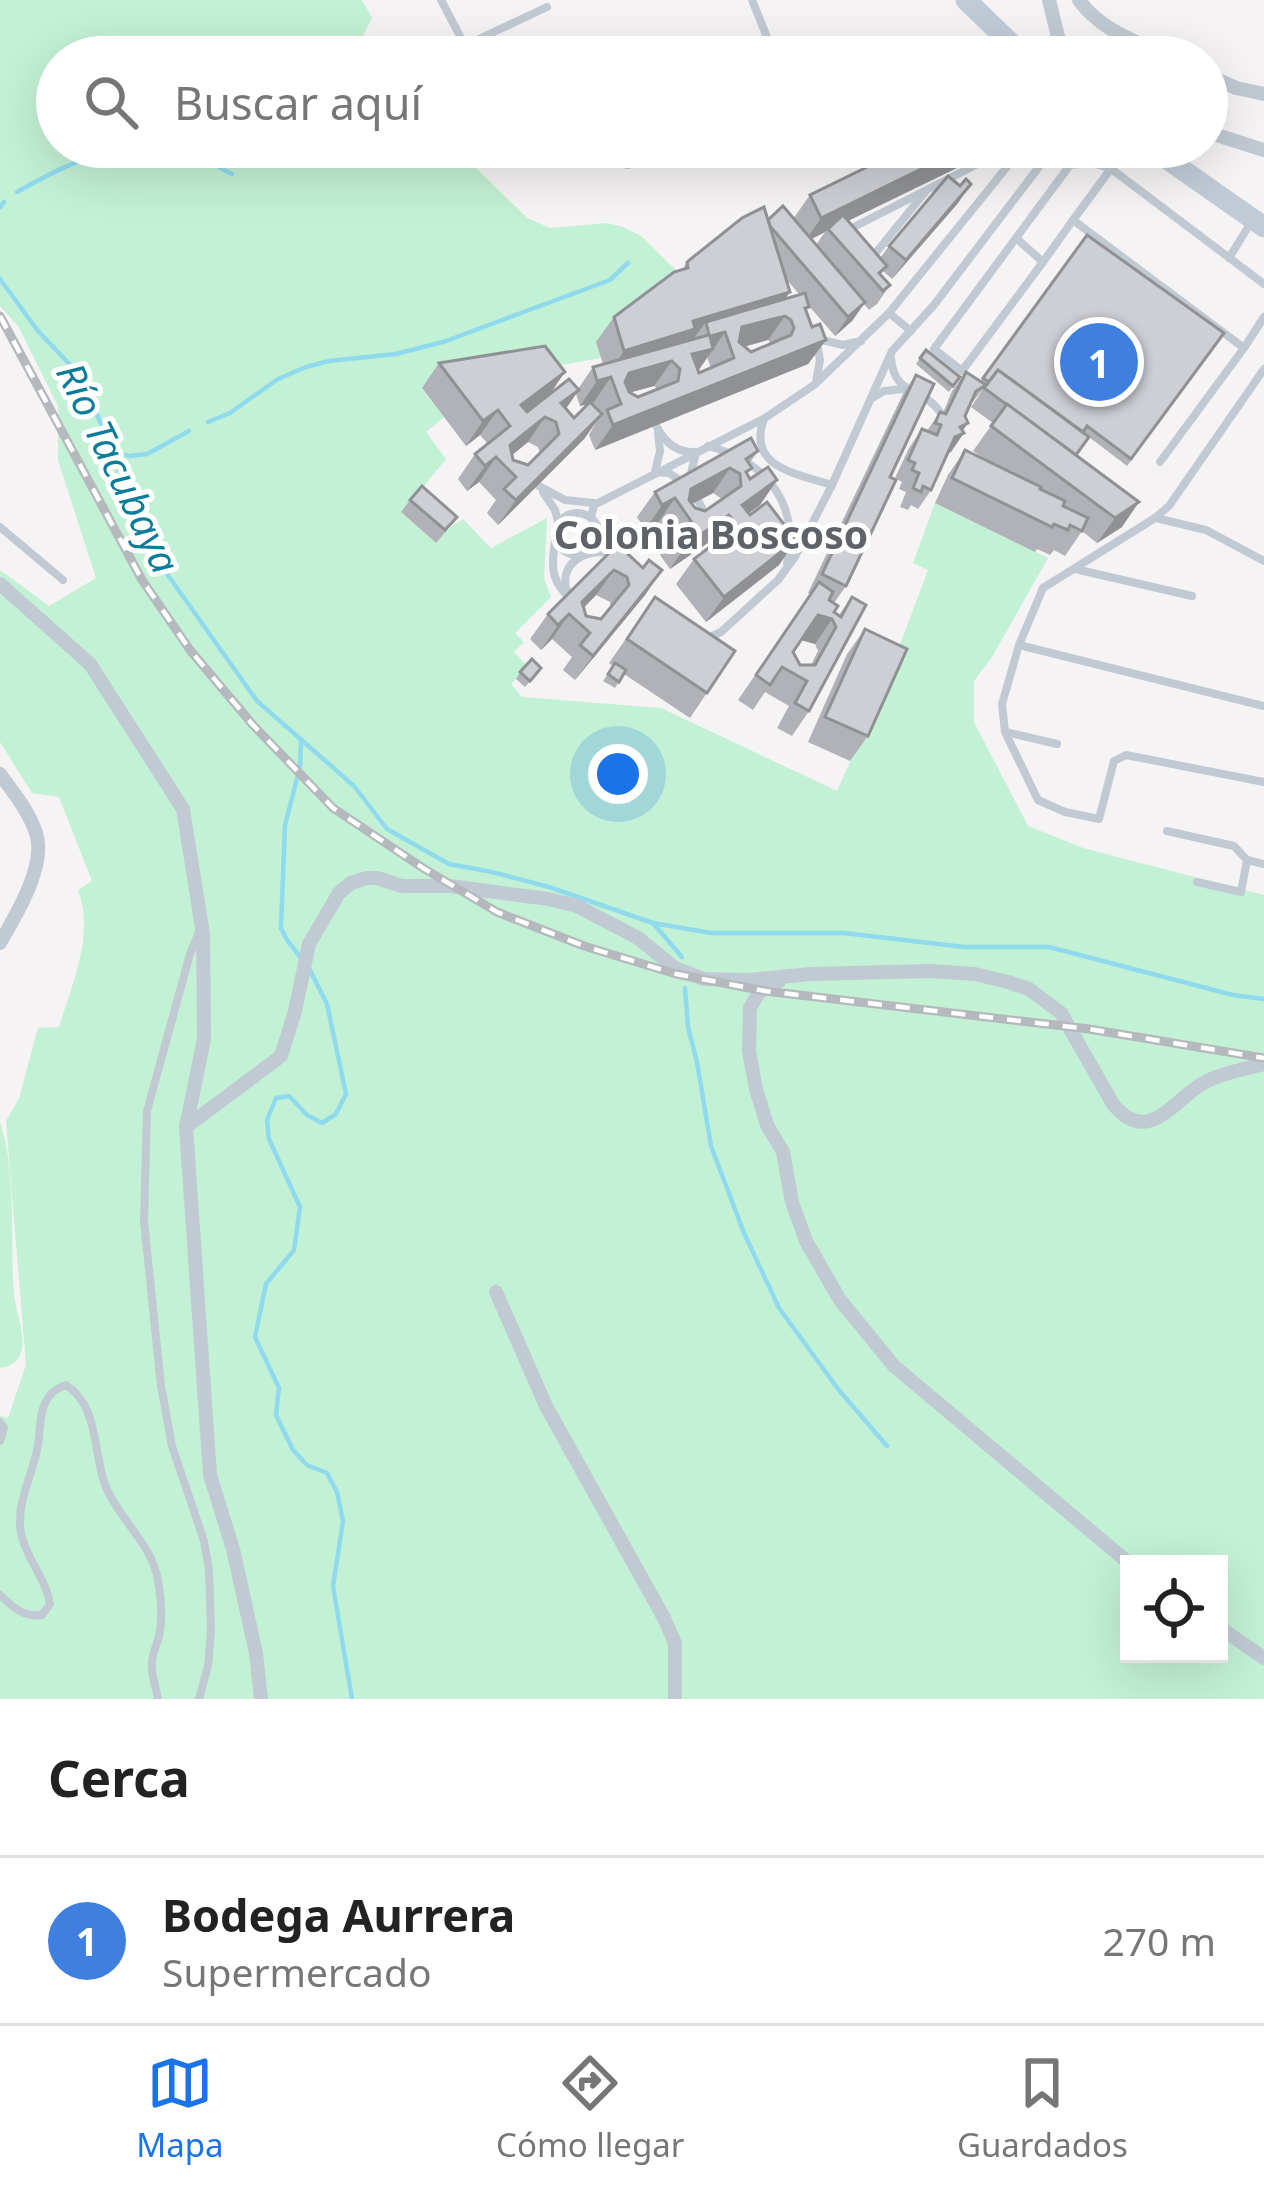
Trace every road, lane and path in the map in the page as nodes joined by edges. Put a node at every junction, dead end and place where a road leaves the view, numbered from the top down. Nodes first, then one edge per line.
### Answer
1 (441, 0) edge
2 (752, 0) edge
3 (966, 0) edge
4 (1049, 0) edge
5 (1078, 0) edge
6 (547, 7) dead end
7 (459, 36) edge
8 (485, 36) edge
9 (767, 36) edge
10 (1003, 36) edge
11 (1058, 36) edge
12 (1125, 36) edge
13 (1228, 84) edge
14 (1264, 94) edge
15 (1228, 138) edge
16 (1264, 150) edge
17 (970, 168) edge
18 (1006, 168) edge
19 (1038, 168) edge
20 (1068, 168) edge
21 (1110, 168) joint
22 (1180, 168) edge
23 (926, 191) junction
24 (1073, 220) junction
25 (1258, 223) edge
26 (1016, 239) junction
27 (1229, 258) junction
28 (1043, 262) junction
29 (1264, 284) edge
30 (889, 313) junction
31 (1264, 317) edge
32 (911, 331) junction
33 (863, 340) junction
34 (1244, 348) junction
35 (891, 356) junction
36 (1264, 369) edge
37 (814, 385) junction
38 (905, 389) junction
39 (868, 400) junction
40 (942, 415) edge
41 (765, 418) junction
42 (708, 446) junction
43 (696, 452) junction
44 (1160, 463) dead end
45 (656, 472) junction
46 (832, 485) junction
47 (698, 501) edge
48 (598, 502) junction
49 (574, 514) junction
50 (1155, 518) junction
51 (710, 520) edge
52 (593, 521) junction
53 (0, 527) edge
54 (556, 532) junction
55 (586, 553) junction
56 (619, 556) junction
57 (1264, 561) edge
58 (1074, 569) junction
59 (632, 571) edge
60 (63, 580) dead end
61 (778, 580) junction
62 (0, 584) edge
63 (1192, 596) dead end
64 (697, 638) edge
65 (1019, 645) junction
66 (1264, 706) edge
67 (1005, 732) junction
68 (1057, 744) dead end
69 (0, 773) edge
70 (1264, 782) edge
71 (1167, 831) dead end
72 (1247, 860) junction
73 (1264, 864) edge
74 (1197, 882) dead end
75 (202, 927) junction
76 (0, 943) edge
77 (787, 976) junction
78 (1264, 1064) edge
79 (186, 1127) junction
80 (496, 1292) dead end
81 (0, 1422) edge
82 (0, 1442) edge
83 (1120, 1556) edge
84 (0, 1595) edge
85 (1228, 1633) edge
86 (1264, 1658) edge
87 (158, 1699) edge
88 (200, 1699) edge
89 (261, 1699) edge
90 (675, 1699) edge

1 - 7 lane
2 - 9 lane
3 - 10 main road
4 - 11 street
5 - 12 street
6 - 8 lane
13 - 14 street
15 - 16 street
17 - 23 lane
18 - 30 lane
19 - 32 lane
20 - 26 lane
21 - 24 lane
21 - 27 lane
22 - 25 main road
23 - 23 lane
24 - 28 lane
24 - 34 lane
25 - 27 lane
26 - 28 lane
26 - 28 lane
27 - 29 lane
30 - 32 lane
30 - 33 lane
31 - 34 lane
32 - 35 lane
33 - 37 lane
33 - 37 lane
34 - 44 lane
35 - 38 lane
35 - 39 lane
36 - 50 lane
37 - 41 lane
38 - 39 lane
38 - 40 lane
39 - 46 lane
41 - 42 lane
41 - 46 lane
42 - 43 lane
42 - 61 lane
43 - 45 lane
43 - 45 lane
43 - 45 lane
45 - 48 lane
46 - 61 lane
47 - 51 lane
48 - 49 lane
48 - 52 lane
48 - 54 lane
49 - 52 lane
49 - 54 lane
50 - 57 lane
50 - 58 lane
52 - 55 lane
52 - 56 lane
53 - 60 lane
54 - 55 lane
54 - 55 lane
55 - 56 lane
56 - 59 lane
58 - 63 lane
58 - 65 lane
61 - 64 lane
62 - 75 street
65 - 66 lane
65 - 67 lane
67 - 68 lane
67 - 70 lane
69 - 76 street
71 - 72 lane
72 - 73 lane
72 - 74 lane
75 - 79 street
75 - 88 lane
77 - 78 street
77 - 79 street
77 - 83 street
79 - 89 street
80 - 90 street
81 - 82 lane
84 - 87 lane
85 - 86 street

